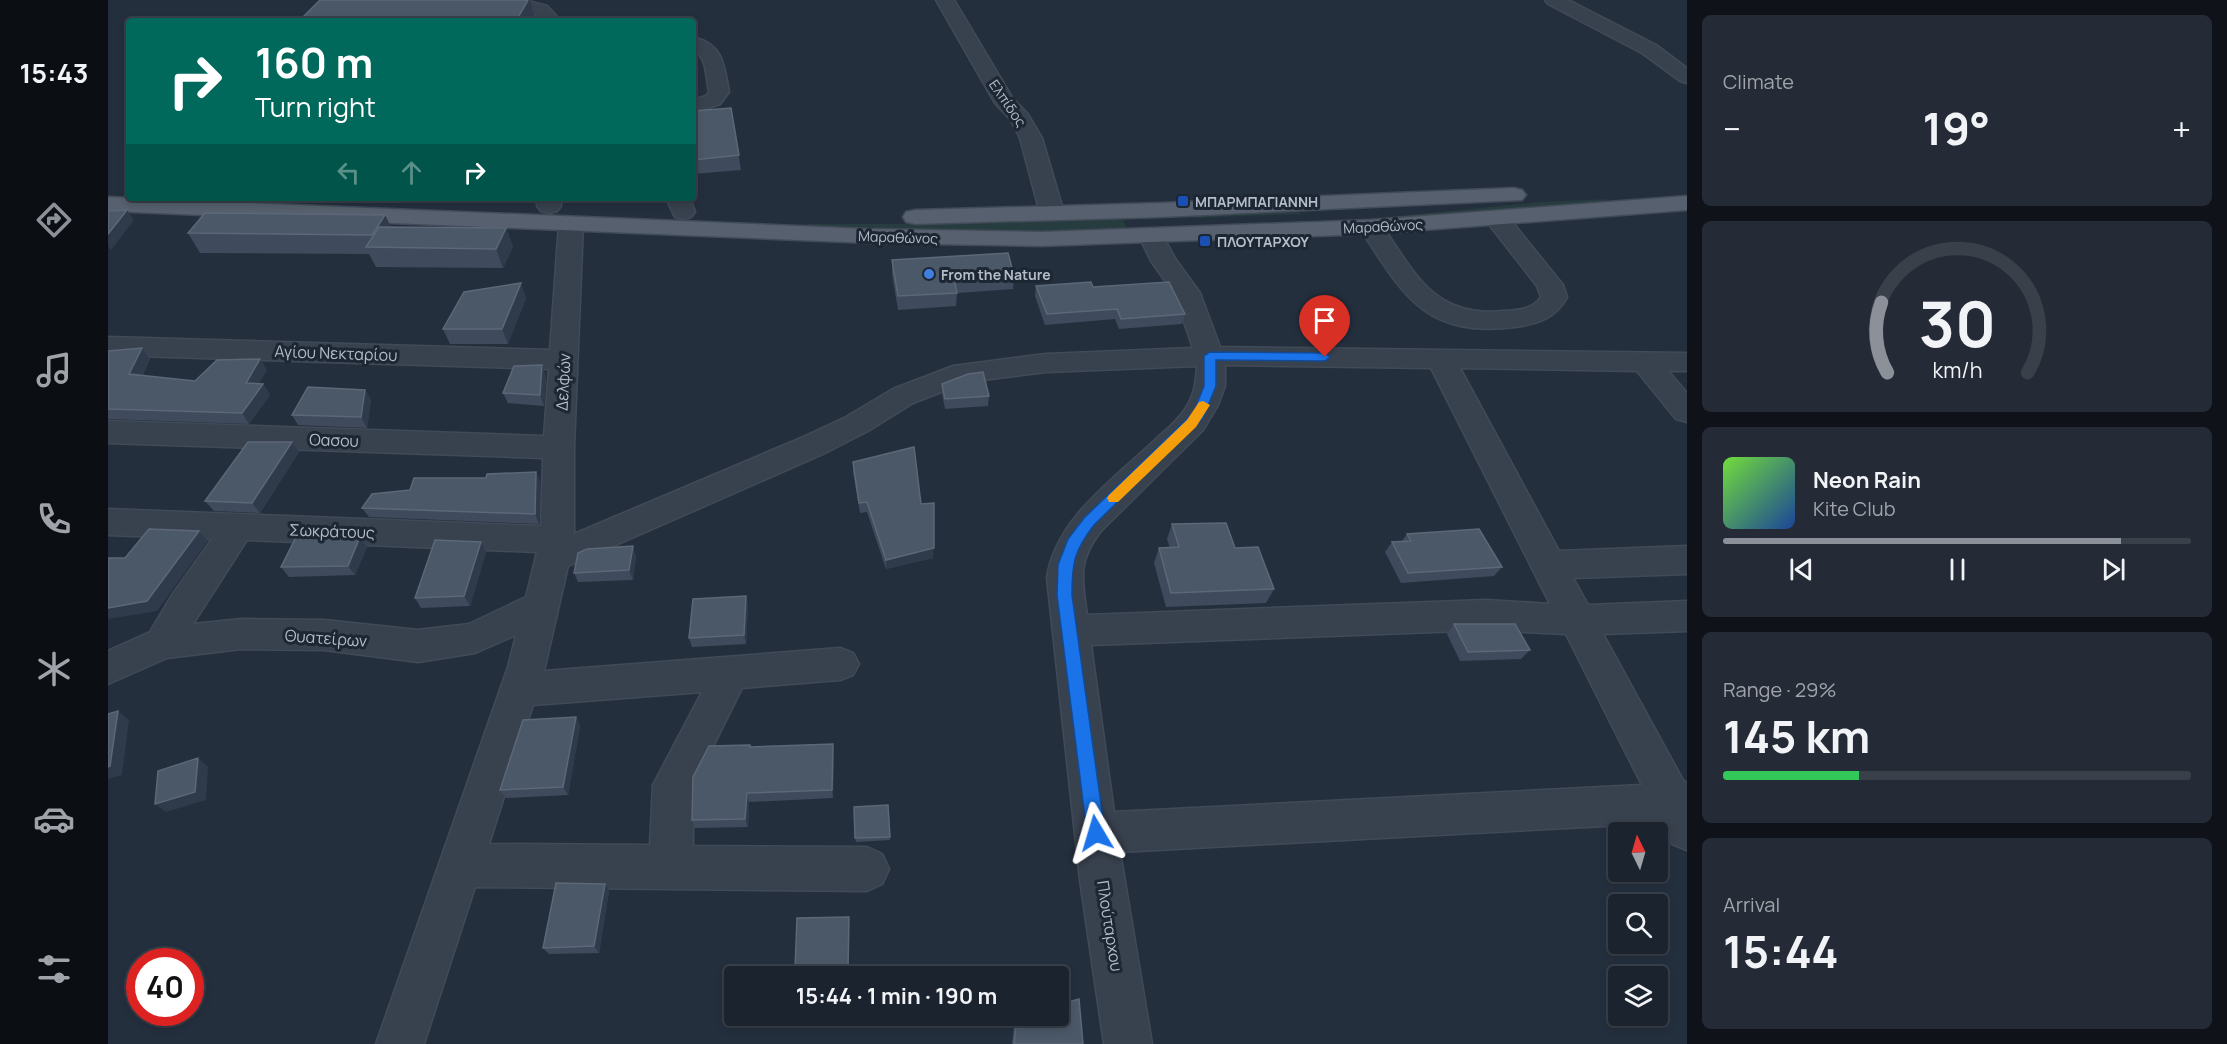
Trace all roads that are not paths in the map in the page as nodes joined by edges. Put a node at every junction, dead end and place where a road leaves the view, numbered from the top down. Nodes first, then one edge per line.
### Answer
1 (945, 0) edge
2 (1554, 0) edge
3 (476, 6) edge
4 (550, 18) edge
5 (696, 44) edge
6 (1687, 77) edge
7 (696, 106) edge
8 (108, 187) edge
9 (126, 188) edge
10 (1687, 189) edge
11 (502, 201) edge
12 (549, 202) edge
13 (1687, 203) edge
14 (108, 204) edge
15 (681, 205) edge
16 (1495, 207) junction
17 (1052, 213) junction
18 (571, 224) junction
19 (1163, 226) junction
20 (1371, 227) junction
21 (108, 346) edge
22 (1210, 356) junction
23 (1440, 358) junction
24 (564, 360) junction
25 (1644, 361) junction
26 (1687, 362) edge
27 (1687, 412) edge
28 (108, 432) edge
29 (559, 448) junction
30 (108, 522) edge
31 (238, 527) junction
32 (555, 549) junction
33 (1687, 560) edge
34 (1547, 565) junction
35 (541, 606) junction
36 (1687, 616) edge
37 (1575, 620) junction
38 (1071, 632) junction
39 (163, 643) junction
40 (840, 664) dead end
41 (108, 668) edge
42 (731, 673) junction
43 (519, 690) junction
44 (1683, 812) edge
45 (1096, 833) junction
46 (459, 865) junction
47 (671, 868) junction
48 (867, 869) dead end
49 (400, 1044) edge
50 (1128, 1044) edge

1 - 17 street, Ελπίδος
2 - 6 street
3 - 4 street
5 - 7 street
8 - 9 main road
10 - 16 main road, Μαραθώνος
11 - 12 main road, Μαραθώνος
12 - 15 main road, Μαραθώνος
13 - 16 main road, Μαραθώνος
14 - 18 main road, Μαραθώνος
15 - 17 main road, Μαραθώνος
16 - 19 main road
16 - 20 main road, Μαραθώνος
16 - 20 street
17 - 19 main road, Μαραθώνος
18 - 19 main road, Μαραθώνος
18 - 24 street, Δελφών
19 - 20 main road, Μαραθώνος
19 - 22 street, Πλούταρχου
21 - 24 street, Αγίου Νεκταρίου
22 - 23 street
22 - 32 street
22 - 38 street, Πλούταρχου
23 - 25 street
23 - 34 street
24 - 29 street, Δελφών
25 - 26 street
25 - 27 street
28 - 29 street, Οασου
29 - 32 street, Δελφών
30 - 31 street, Σωκράτους
31 - 32 street, Σωκράτους
31 - 39 street
32 - 35 street, Δελφών
33 - 34 street
34 - 37 street
35 - 39 street, Θυατείρων
35 - 43 street, Δελφών
36 - 37 street
37 - 38 street
37 - 44 street
38 - 45 street, Πλούταρχου
39 - 41 street, Θυατείρων
40 - 42 street
42 - 43 street
42 - 47 street
43 - 46 street, Δελφών
44 - 45 street
45 - 50 street, Πλούταρχου
46 - 47 street
46 - 49 street, Δελφών
47 - 48 street

